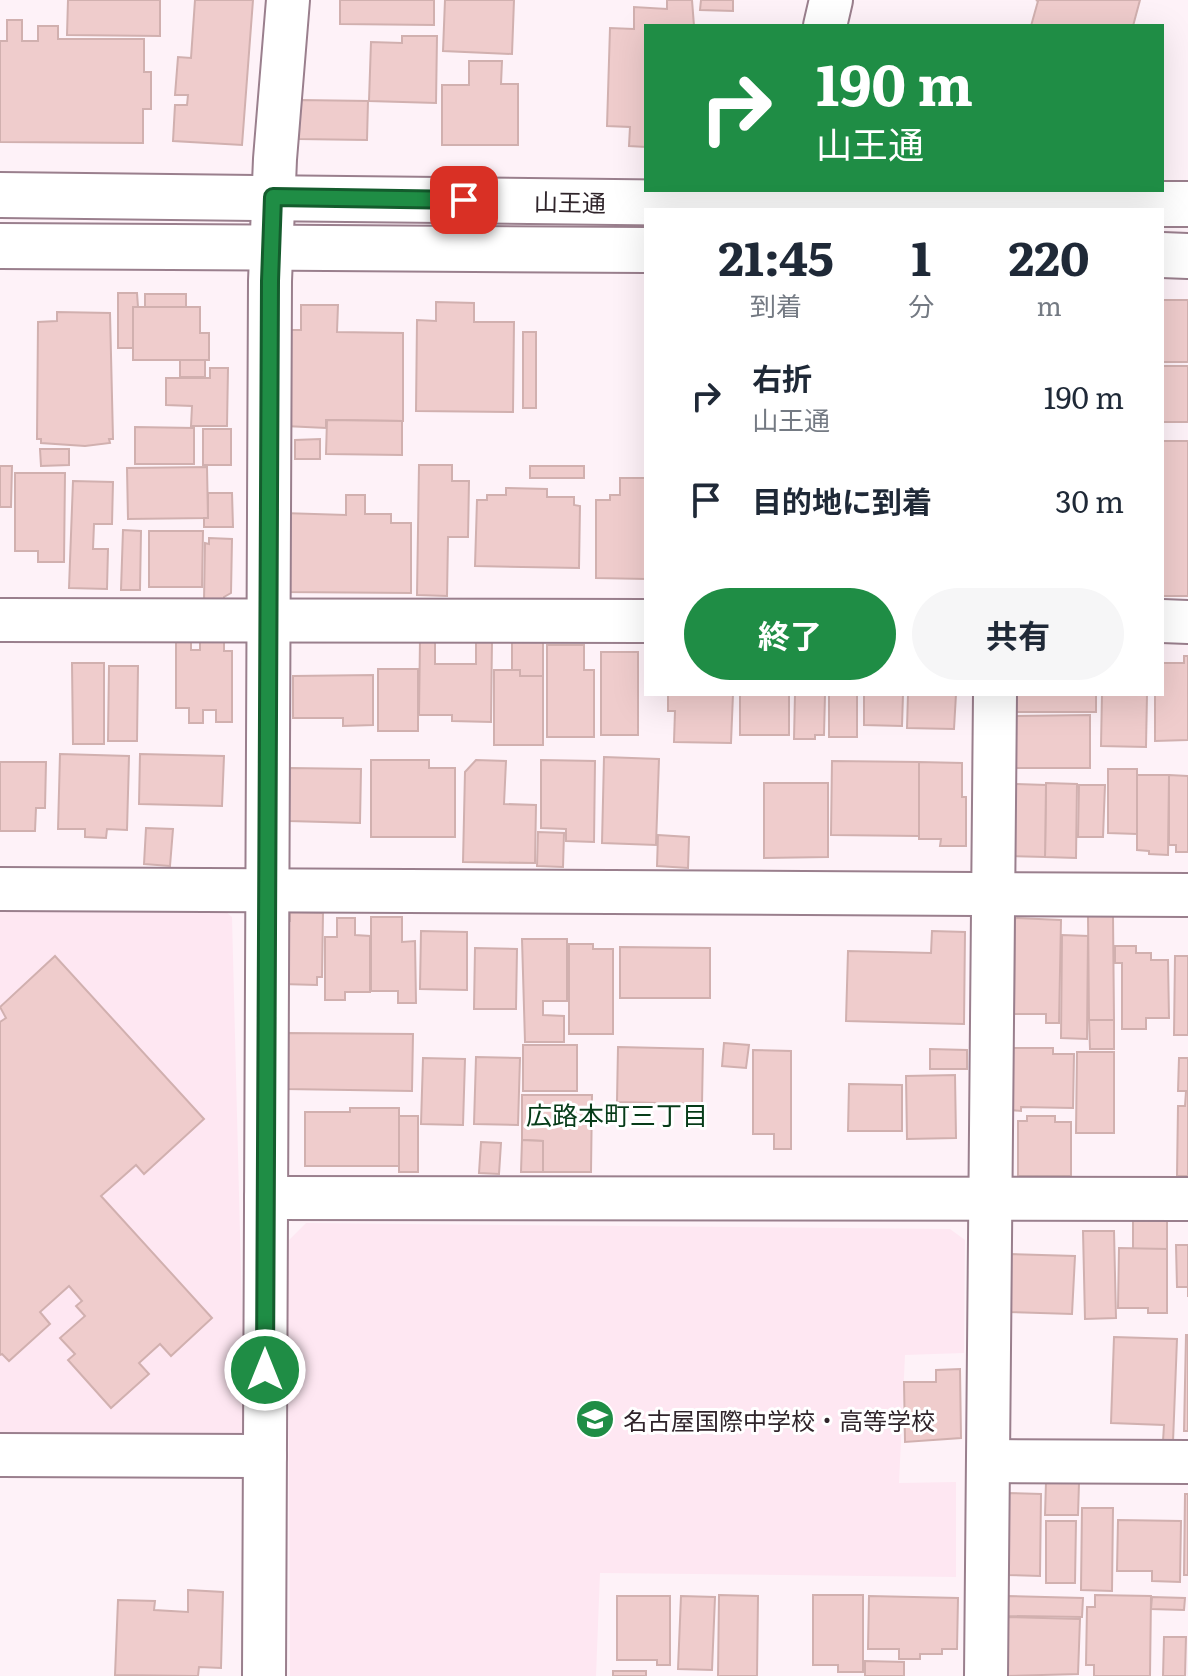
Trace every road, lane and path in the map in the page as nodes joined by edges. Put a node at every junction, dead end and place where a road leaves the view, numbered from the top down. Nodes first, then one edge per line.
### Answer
1 (288, 0) edge
2 (831, 0) edge
3 (825, 24) edge
4 (0, 195) edge
5 (273, 197) junction
6 (784, 197) edge
7 (1188, 204) edge
8 (0, 246) edge
9 (271, 248) junction
10 (644, 250) edge
11 (1164, 255) edge
12 (1188, 256) edge
13 (0, 620) edge
14 (644, 621) edge
15 (1164, 621) edge
16 (268, 622) junction
17 (1188, 622) edge
18 (995, 696) edge
19 (0, 889) edge
20 (267, 891) junction
21 (993, 894) junction
22 (1188, 895) edge
23 (266, 1198) junction
24 (990, 1199) junction
25 (1188, 1199) edge
26 (0, 1455) edge
27 (265, 1456) junction
28 (988, 1461) junction
29 (1188, 1462) edge
30 (264, 1676) edge
31 (986, 1676) edge

1 - 5 street
2 - 3 street
4 - 5 main road, 山王通
5 - 6 main road, 山王通
5 - 9 street
6 - 7 main road, 山王通
8 - 9 main road, 山王通
9 - 10 main road, 山王通
9 - 16 street
11 - 12 main road
13 - 16 street
14 - 16 street
15 - 17 street
16 - 20 street
18 - 21 street
19 - 20 street
20 - 21 street
20 - 23 street
21 - 22 street
21 - 24 street
23 - 24 street
23 - 27 street
24 - 25 street
24 - 28 street
26 - 27 street
27 - 30 street
28 - 29 street
28 - 31 street

